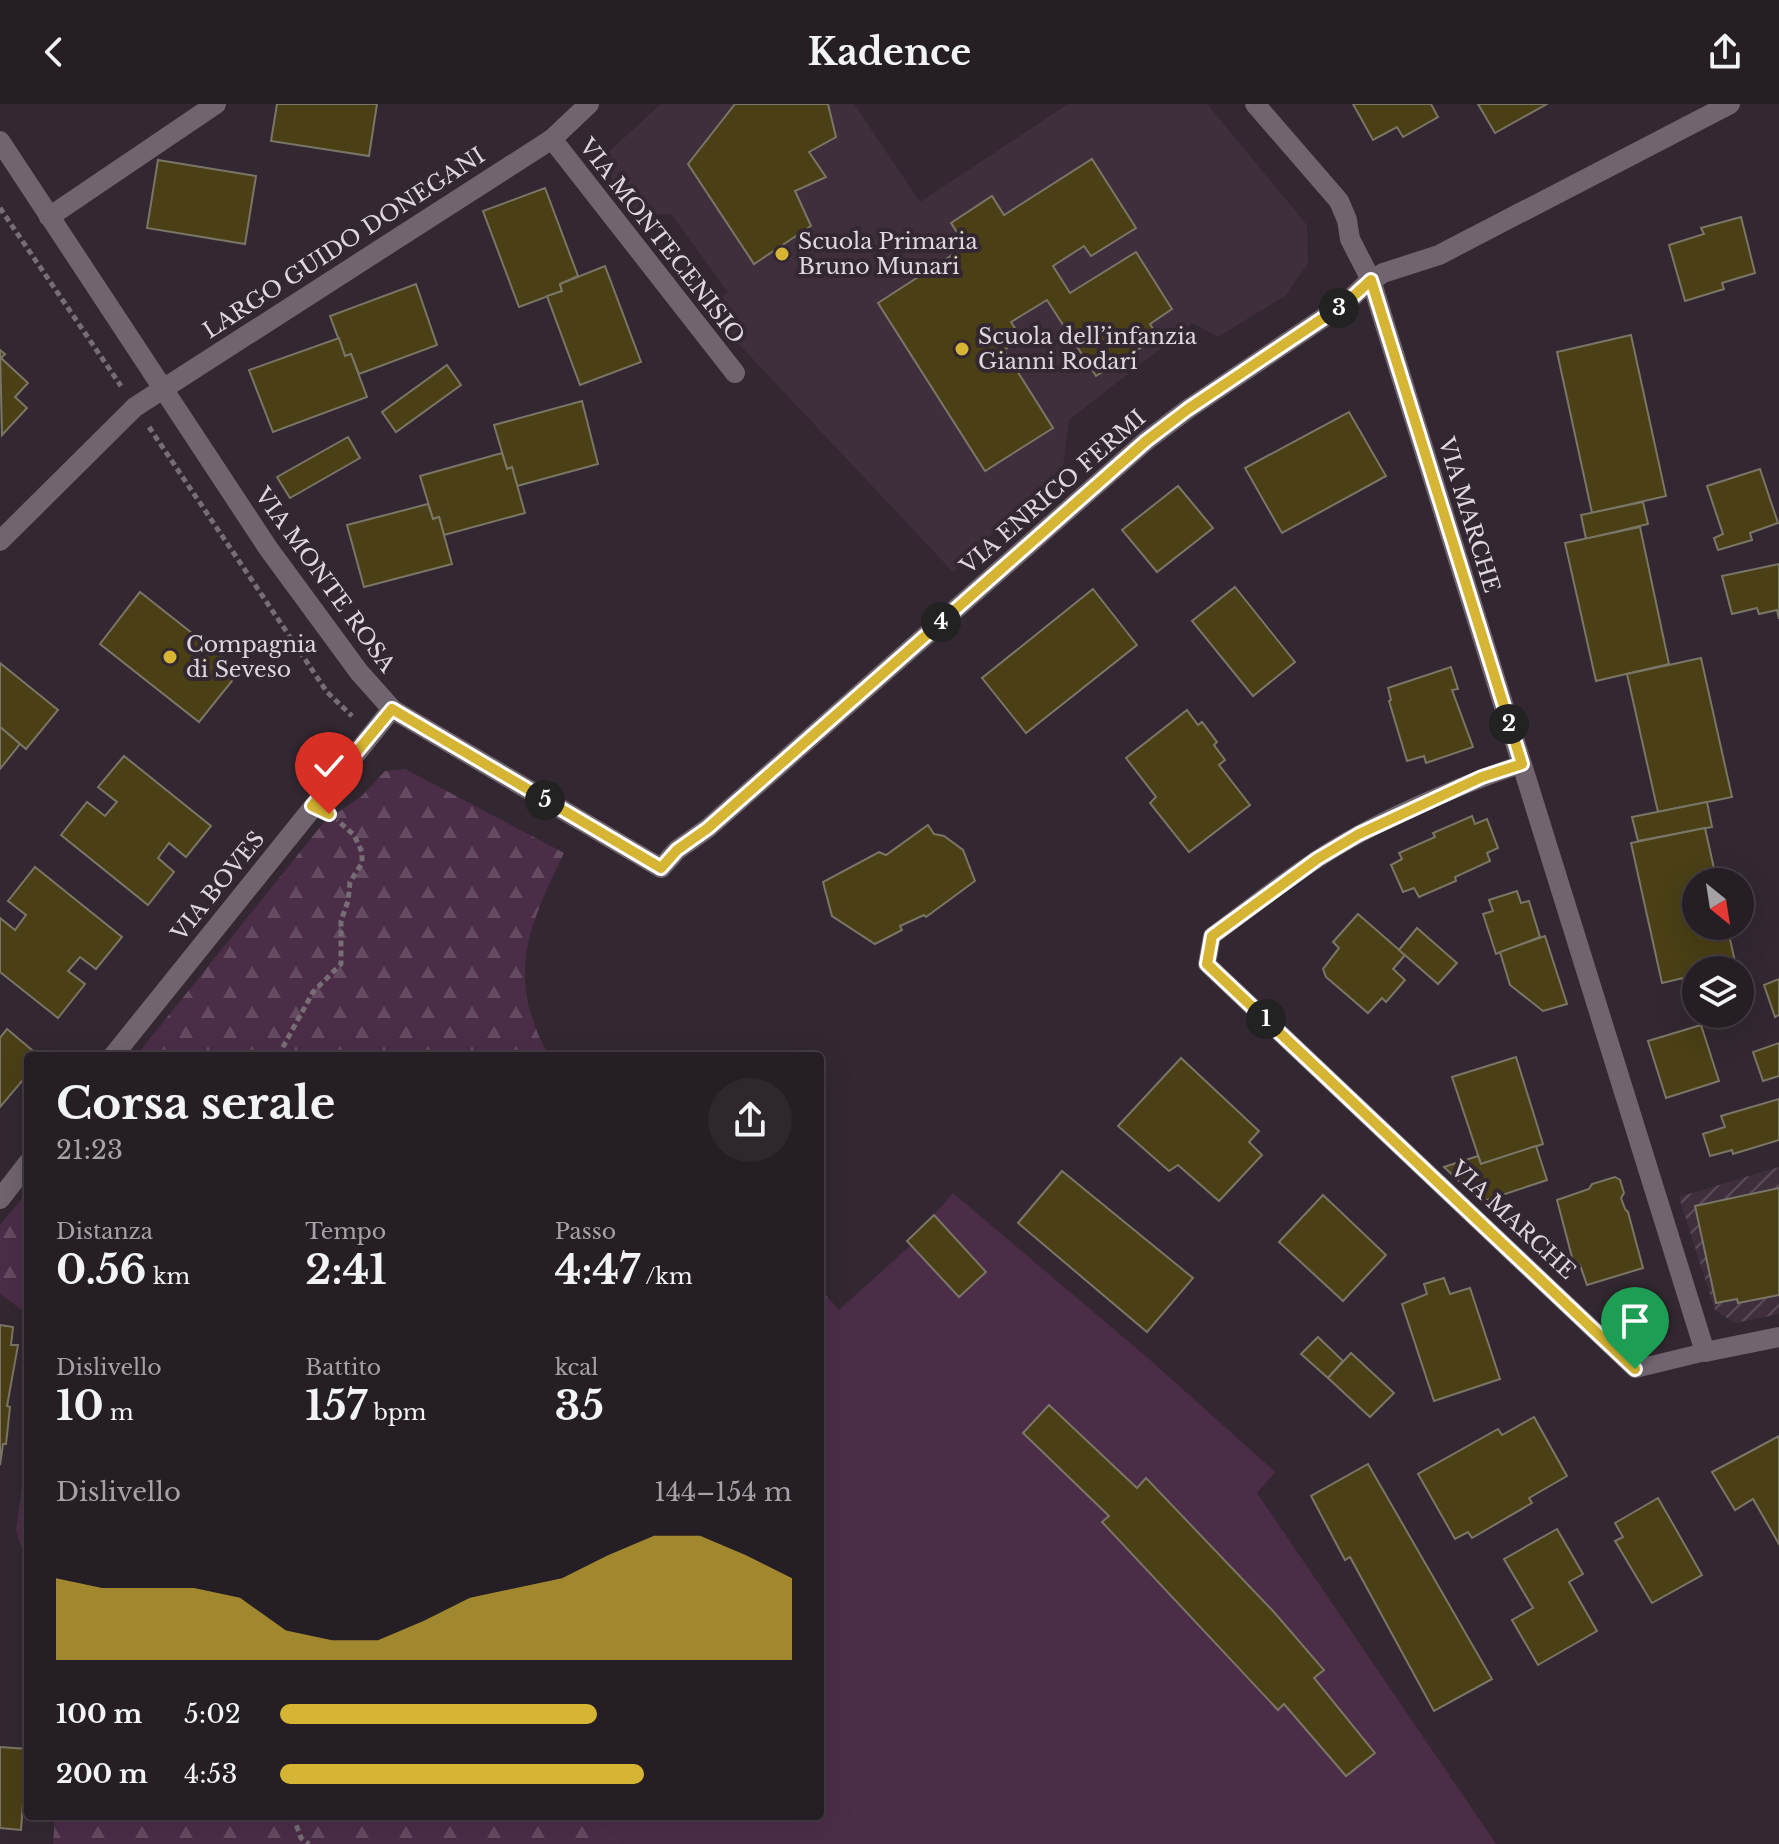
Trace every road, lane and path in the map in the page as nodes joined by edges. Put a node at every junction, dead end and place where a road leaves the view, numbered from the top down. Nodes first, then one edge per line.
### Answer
1 (216, 104) edge
2 (589, 104) edge
3 (1255, 104) edge
4 (1730, 104) edge
5 (552, 139) junction
6 (0, 141) edge
7 (49, 217) junction
8 (1371, 280) junction
9 (735, 373) dead end
10 (162, 387) junction
11 (0, 541) edge
12 (392, 709) junction
13 (1522, 764) junction
14 (312, 806) junction
15 (661, 868) joint
16 (116, 1052) edge
17 (280, 1052) edge
18 (24, 1167) edge
19 (2, 1191) edge
20 (1779, 1337) edge
21 (1705, 1352) junction
22 (294, 1820) edge
23 (309, 1844) edge

1 - 7 street
2 - 5 street, LARGO GUIDO DONEGANI
3 - 8 street, VIA MARCHE
4 - 8 street, VIA ENRICO FERMI
5 - 9 street, VIA MONTECENISIO
5 - 10 street, LARGO GUIDO DONEGANI
6 - 7 street, VIA MONTE ROSA
7 - 10 street, VIA MONTE ROSA
8 - 13 street, VIA MARCHE
8 - 15 street, VIA ENRICO FERMI
10 - 11 street, LARGO GUIDO DONEGANI
10 - 12 street, VIA MONTE ROSA
12 - 14 street, VIA BOVES
12 - 15 street, VIA MONTE ROSA
13 - 21 street, VIA MARCHE
13 - 21 lane, VIA MARCHE
14 - 16 street, VIA BOVES
14 - 17 path
18 - 19 street
20 - 21 street
22 - 23 path

